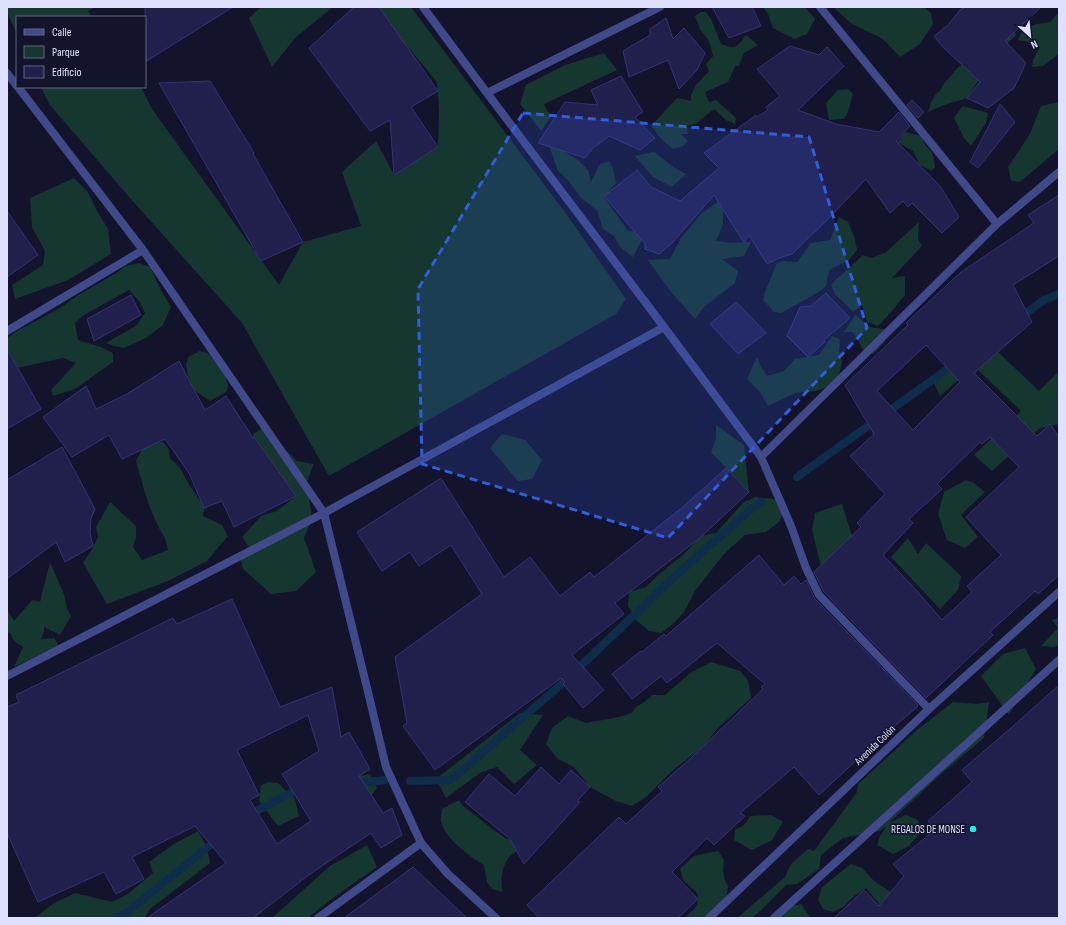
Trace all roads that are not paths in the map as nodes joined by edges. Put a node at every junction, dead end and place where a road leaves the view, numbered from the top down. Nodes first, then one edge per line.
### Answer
1 (424, 7) edge
2 (660, 7) edge
3 (820, 7) edge
4 (7, 73) edge
5 (16, 86) edge
6 (18, 88) edge
7 (487, 93) junction
8 (1059, 172) edge
9 (997, 224) junction
10 (143, 250) junction
11 (664, 327) junction
12 (7, 331) edge
13 (761, 457) junction
14 (324, 513) junction
15 (1059, 592) edge
16 (1059, 660) edge
17 (7, 676) edge
18 (929, 709) junction
19 (421, 843) junction
20 (318, 918) edge
21 (496, 918) edge
22 (709, 918) edge
23 (774, 918) edge

1 - 7 street
2 - 7 street
3 - 9 street
4 - 5 street
6 - 10 street
7 - 11 street
8 - 9 street
9 - 13 street
10 - 12 street
10 - 14 street
11 - 13 street
11 - 14 street
13 - 18 street
14 - 17 street
14 - 19 street
15 - 18 street, Avenida Colón
16 - 23 street
18 - 22 street, Avenida Colón
19 - 20 street
19 - 21 street

